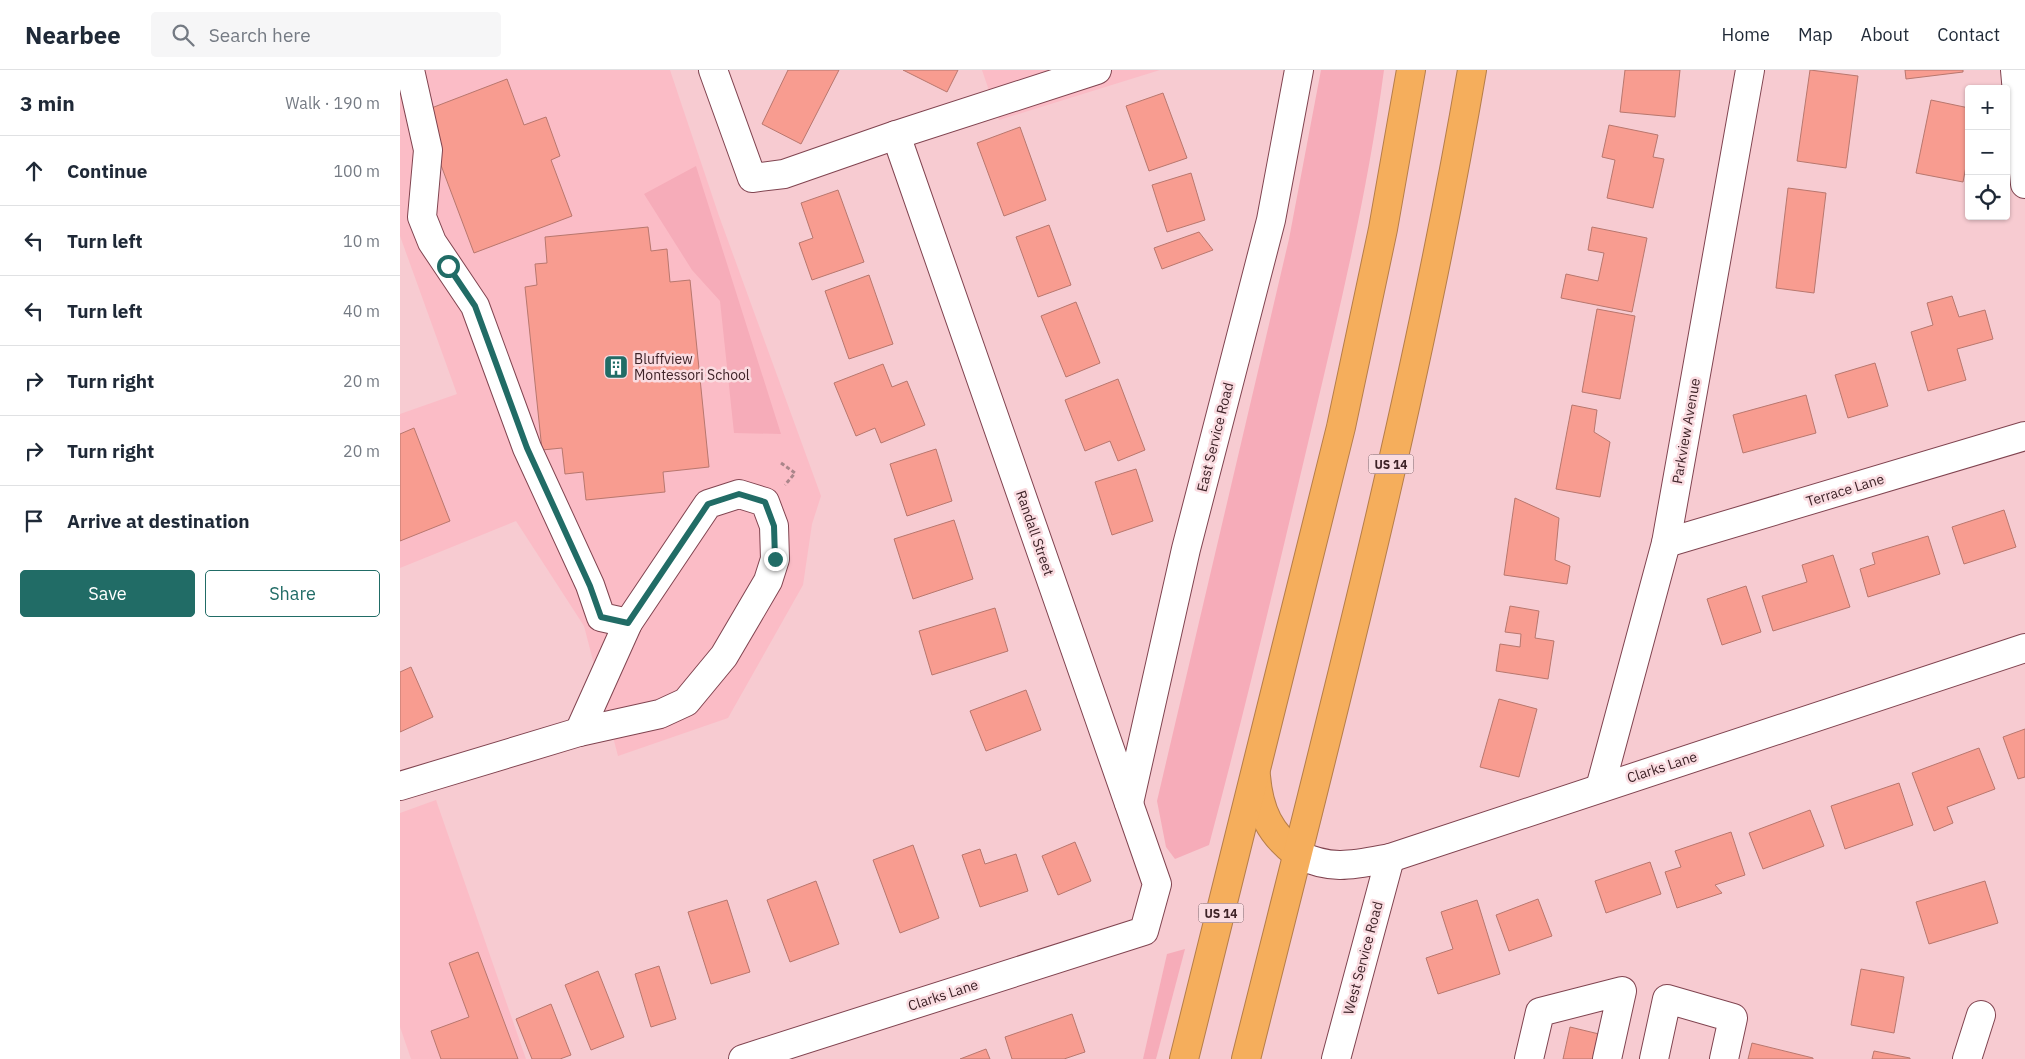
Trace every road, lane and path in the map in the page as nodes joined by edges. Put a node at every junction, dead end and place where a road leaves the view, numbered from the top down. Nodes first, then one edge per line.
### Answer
1 (410, 70) edge
2 (713, 70) edge
3 (1097, 70) edge
4 (1298, 70) edge
5 (1411, 70) edge
6 (1472, 70) edge
7 (1750, 70) edge
8 (2015, 70) edge
9 (896, 135) junction
10 (2025, 184) edge
11 (2025, 436) edge
12 (781, 463) dead end
13 (784, 486) dead end
14 (1666, 544) junction
15 (628, 623) junction
16 (2025, 648) edge
17 (579, 732) junction
18 (1256, 767) junction
19 (400, 786) edge
20 (1600, 788) junction
21 (1129, 802) junction
22 (1297, 854) junction
23 (1390, 858) junction
24 (1144, 931) joint
25 (1981, 1014) dead end
26 (743, 1059) edge
27 (1184, 1059) edge
28 (1246, 1059) edge
29 (1336, 1059) edge
30 (1529, 1059) edge
31 (1607, 1059) edge
32 (1654, 1059) edge
33 (1724, 1059) edge
34 (1967, 1059) edge

1 - 15 street
2 - 9 street
3 - 9 street
4 - 21 street, East Service Road
5 - 18 highway, US 14
6 - 22 highway, US 14
7 - 14 street, Parkview Avenue
8 - 10 street
9 - 21 street, Randall Street
11 - 14 street, Terrace Lane
12 - 13 path
14 - 20 street, Parkview Avenue
15 - 17 street
15 - 17 street
16 - 20 street, Clarks Lane
17 - 19 street
18 - 22 highway
18 - 27 highway, US 14
20 - 23 street, Clarks Lane
21 - 24 street, Randall Street
22 - 23 street, Clarks Lane
22 - 28 highway, US 14
23 - 29 street, West Service Road
24 - 26 street, Clarks Lane
25 - 34 street
30 - 31 street
32 - 33 street

